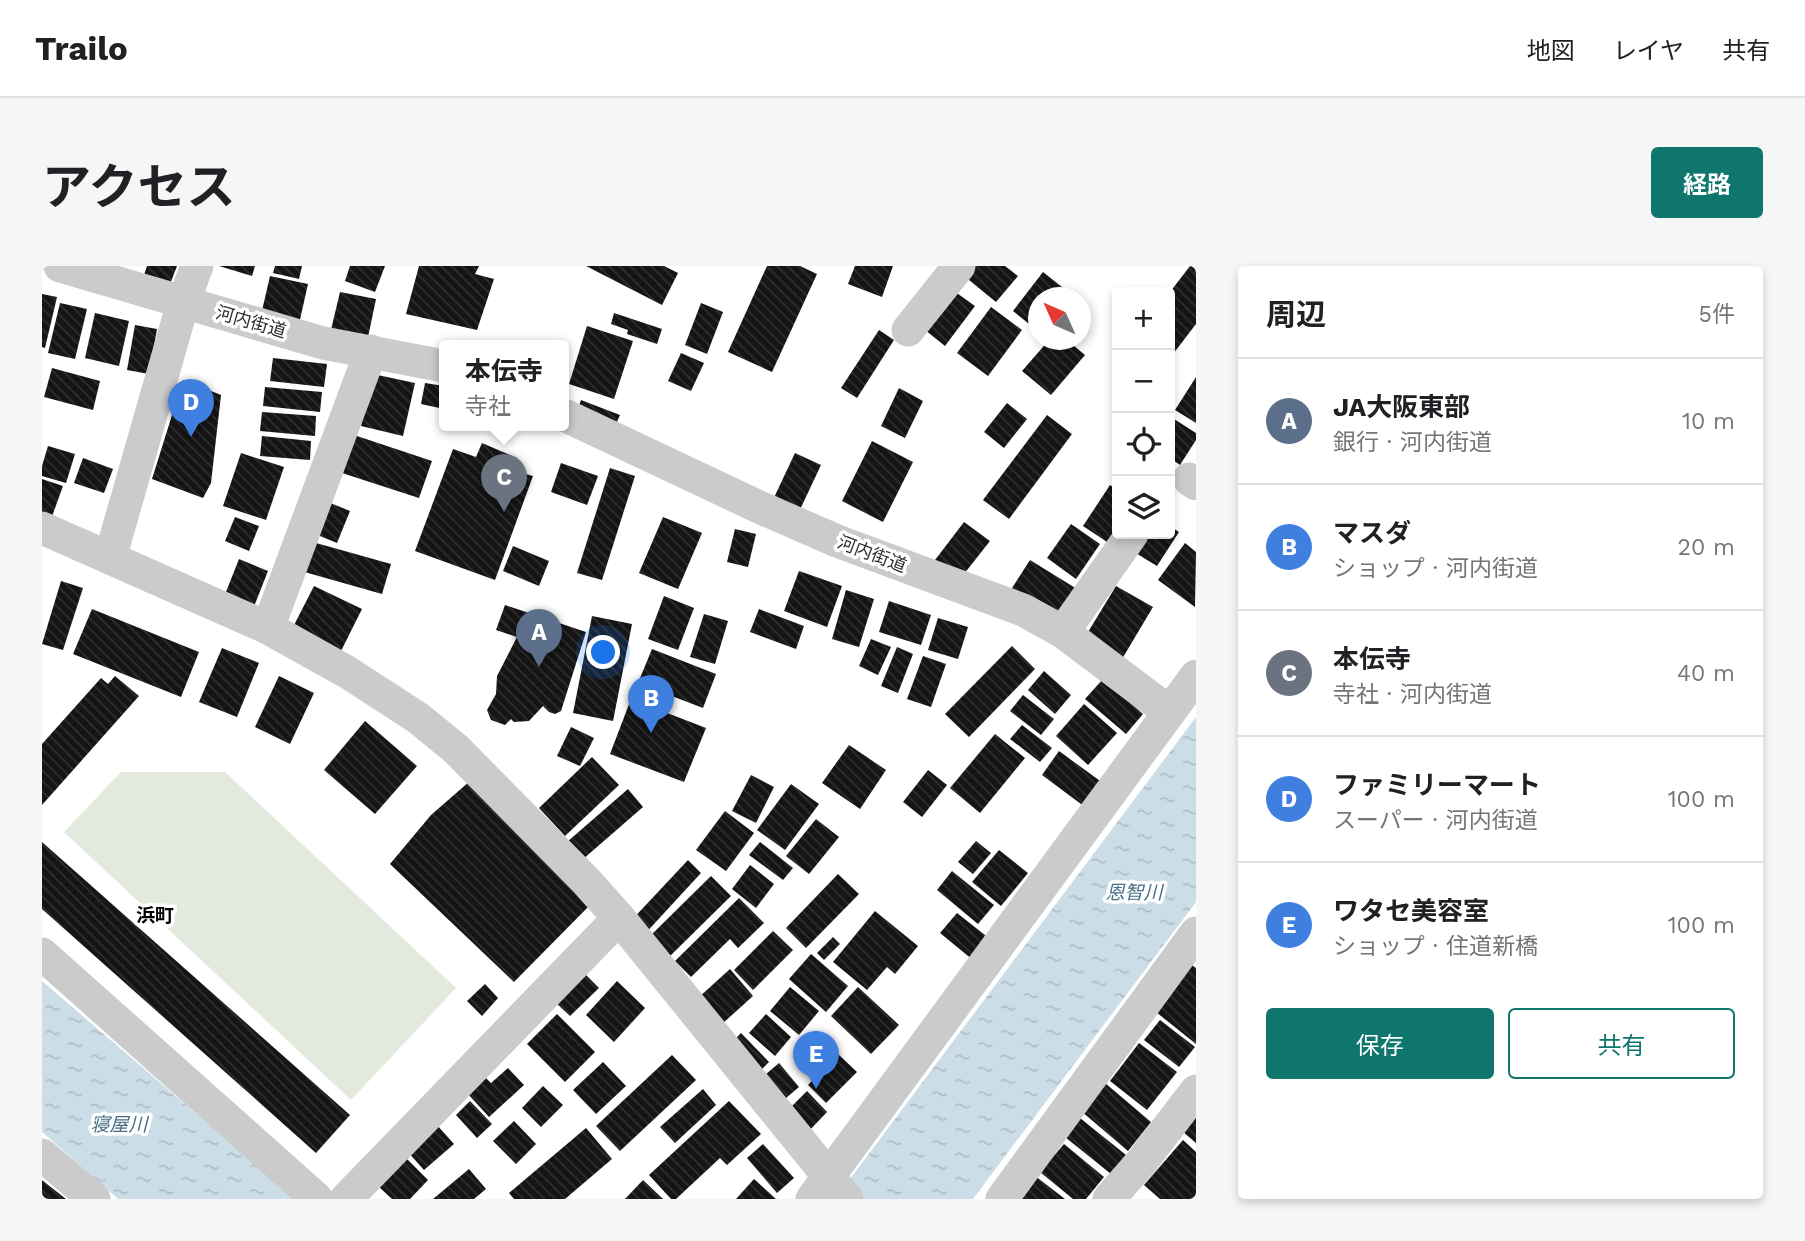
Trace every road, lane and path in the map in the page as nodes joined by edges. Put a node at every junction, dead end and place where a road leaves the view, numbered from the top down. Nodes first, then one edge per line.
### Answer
1 (60, 266) edge
2 (197, 266) edge
3 (959, 266) edge
4 (183, 303) junction
5 (908, 330) dead end
6 (371, 351) junction
7 (439, 365) edge
8 (569, 417) edge
9 (42, 528) edge
10 (1128, 539) edge
11 (110, 558) junction
12 (268, 628) junction
13 (1063, 632) junction
14 (1196, 676) edge
15 (1168, 711) junction
16 (619, 918) junction
17 (1196, 933) edge
18 (42, 954) edge
19 (1196, 1091) edge
20 (42, 1155) edge
21 (42, 1167) edge
22 (829, 1192) edge
23 (92, 1199) edge
24 (317, 1199) edge
25 (346, 1199) edge
26 (1002, 1199) edge
27 (1109, 1199) edge

1 - 4 street, 河内街道
2 - 4 street
3 - 5 street
4 - 6 street, 河内街道
4 - 11 street
6 - 7 street, 河内街道
6 - 12 street
8 - 13 street, 河内街道
9 - 11 street
10 - 13 street
11 - 12 street
12 - 16 street
13 - 15 street, 河内街道
14 - 15 street
15 - 22 street
16 - 22 street
16 - 25 street
17 - 26 street
18 - 24 street
19 - 27 street
20 - 23 street
21 - 23 street

